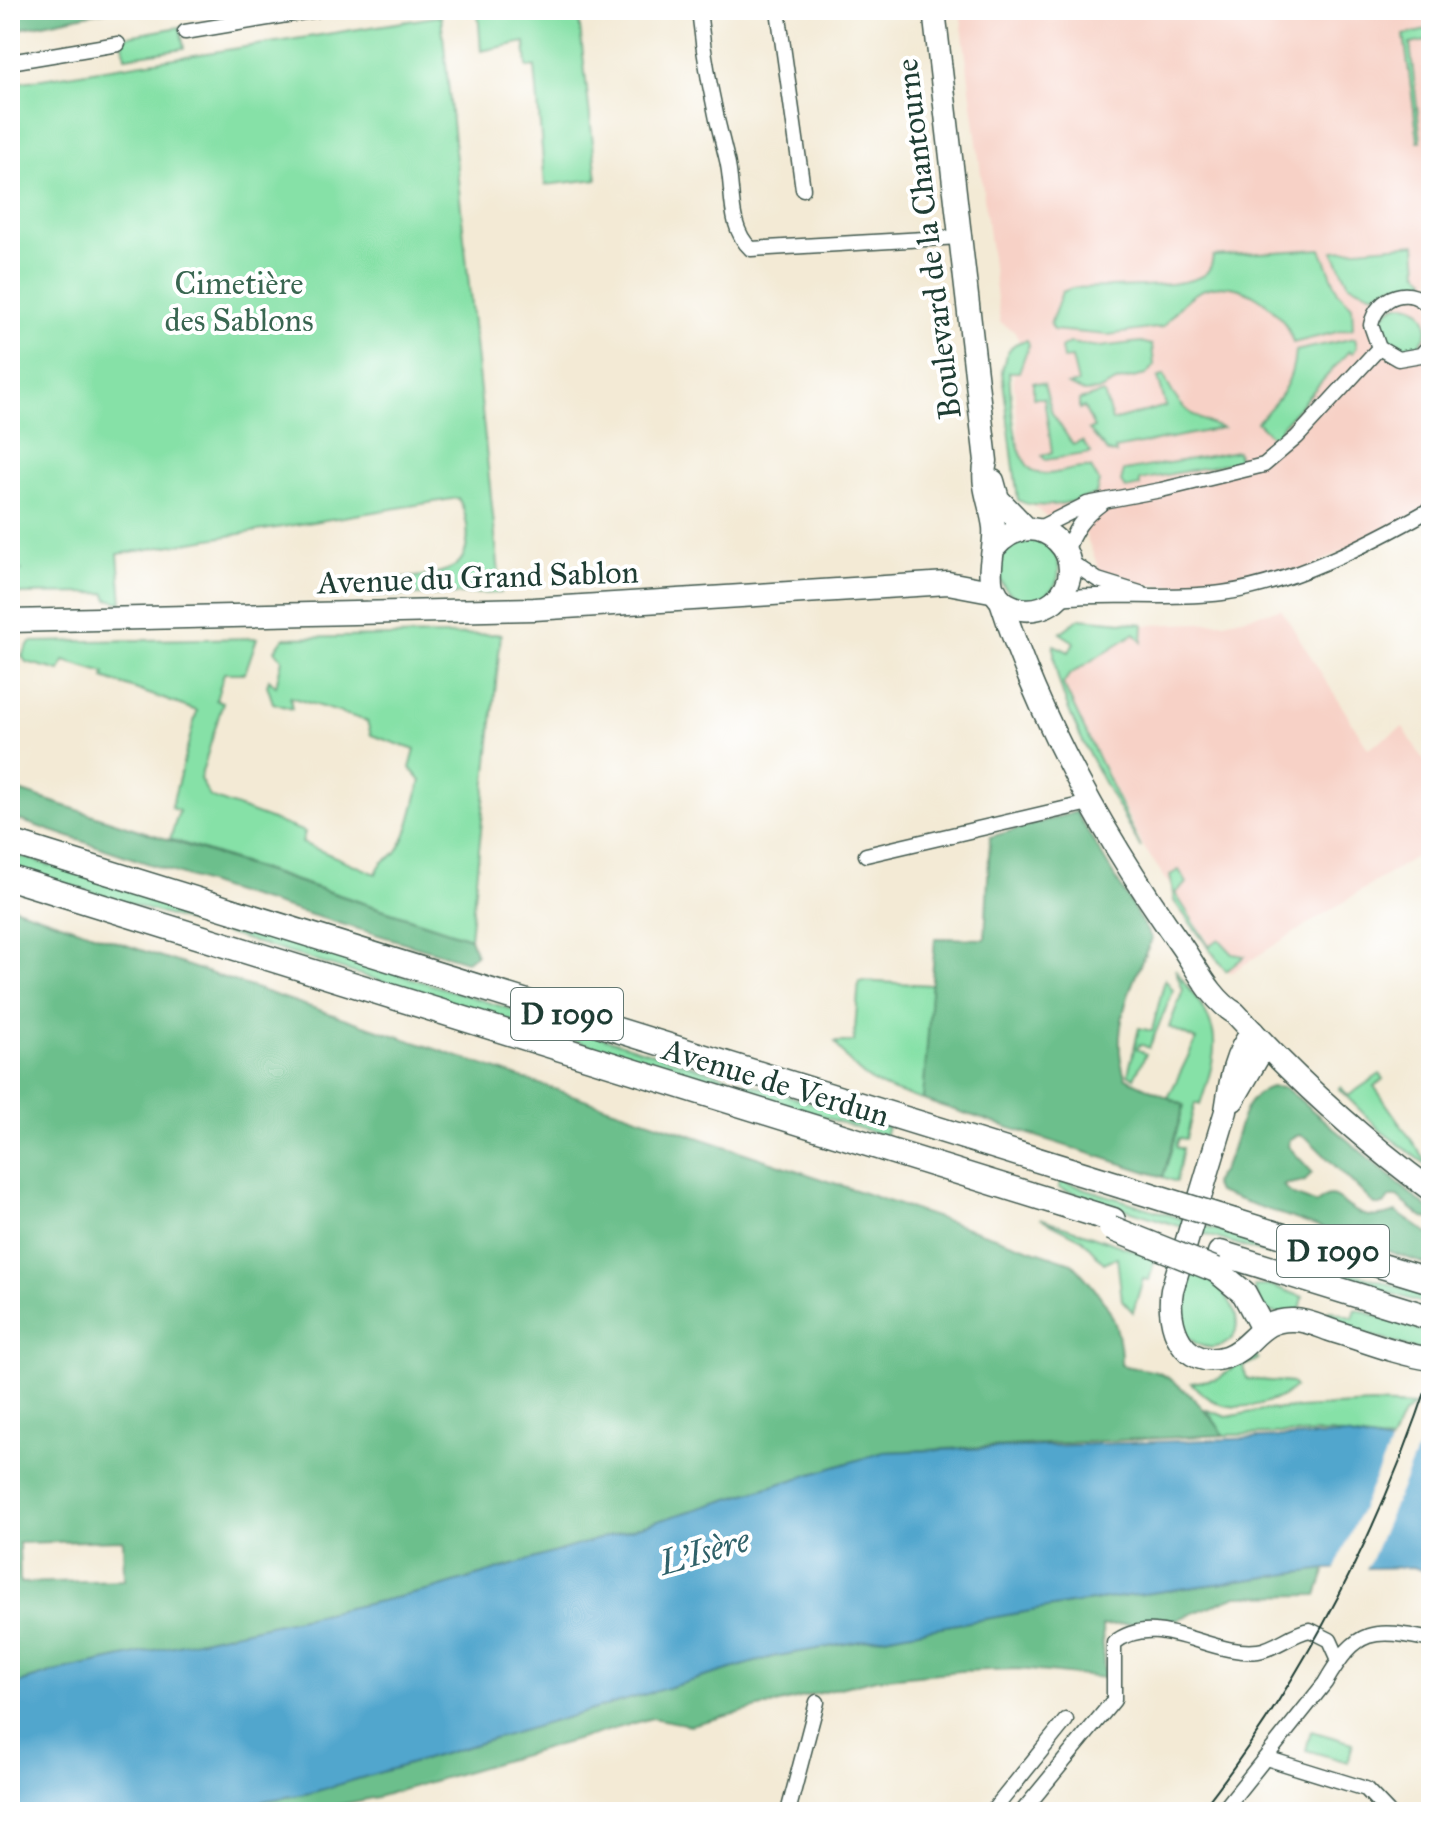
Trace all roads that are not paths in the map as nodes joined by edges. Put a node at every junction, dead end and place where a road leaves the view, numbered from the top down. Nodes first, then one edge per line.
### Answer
1 (317, 10) edge
2 (699, 10) edge
3 (778, 10) edge
4 (934, 10) edge
5 (185, 32) dead end
6 (118, 44) dead end
7 (10, 62) edge
8 (803, 189) dead end
9 (960, 237) junction
10 (1431, 310) edge
11 (1431, 344) edge
12 (1379, 348) junction
13 (986, 461) junction
14 (1103, 503) junction
15 (1431, 509) edge
16 (1032, 529) junction
17 (992, 554) junction
18 (1068, 557) junction
19 (948, 583) junction
20 (998, 595) junction
21 (1144, 595) junction
22 (1058, 598) junction
23 (1030, 610) junction
24 (10, 621) edge
25 (1026, 663) junction
26 (1089, 803) junction
27 (10, 842) edge
28 (866, 855) dead end
29 (10, 878) edge
30 (1252, 1043) junction
31 (1281, 1079) junction
32 (1243, 1085) junction
33 (1226, 1111) junction
34 (1431, 1190) edge
35 (1431, 1205) edge
36 (1218, 1261) junction
37 (1431, 1281) edge
38 (1431, 1318) edge
39 (1262, 1327) junction
40 (1424, 1358) edge
41 (1431, 1640) edge
42 (1339, 1660) junction
43 (817, 1702) dead end
44 (1066, 1720) dead end
45 (1266, 1758) junction
46 (788, 1812) edge
47 (992, 1812) edge
48 (1022, 1812) edge
49 (1222, 1812) edge
50 (1388, 1812) edge

1 - 5 street
2 - 9 street
3 - 8 street
4 - 9 street, Boulevard de la Chantourne
6 - 7 street
9 - 13 street, Boulevard de la Chantourne
10 - 12 street
11 - 12 street
12 - 14 street
13 - 16 street, Boulevard de la Chantourne
13 - 17 street, Boulevard de la Chantourne
14 - 16 street
14 - 18 street
15 - 21 street
16 - 17 street
16 - 18 street
17 - 19 street, Avenue du Grand Sablon
17 - 20 street
18 - 21 street
18 - 22 street
19 - 20 street, Avenue du Grand Sablon
19 - 24 street, Avenue du Grand Sablon
20 - 23 street
20 - 25 street
21 - 22 street
22 - 23 street
23 - 25 street
25 - 26 street
26 - 28 street
26 - 30 street
27 - 37 main road, Avenue de Verdun / D 1090, bridge
29 - 36 main road, Avenue de Verdun / D 1090, bridge
30 - 31 street
30 - 32 street
30 - 33 street
30 - 34 street
31 - 32 street
31 - 35 street
32 - 33 street
33 - 39 street
36 - 38 main road, D 1090
36 - 39 main road
39 - 40 street
41 - 42 street
42 - 45 street
42 - 48 street
43 - 46 street
44 - 47 street
45 - 49 street
45 - 50 street

